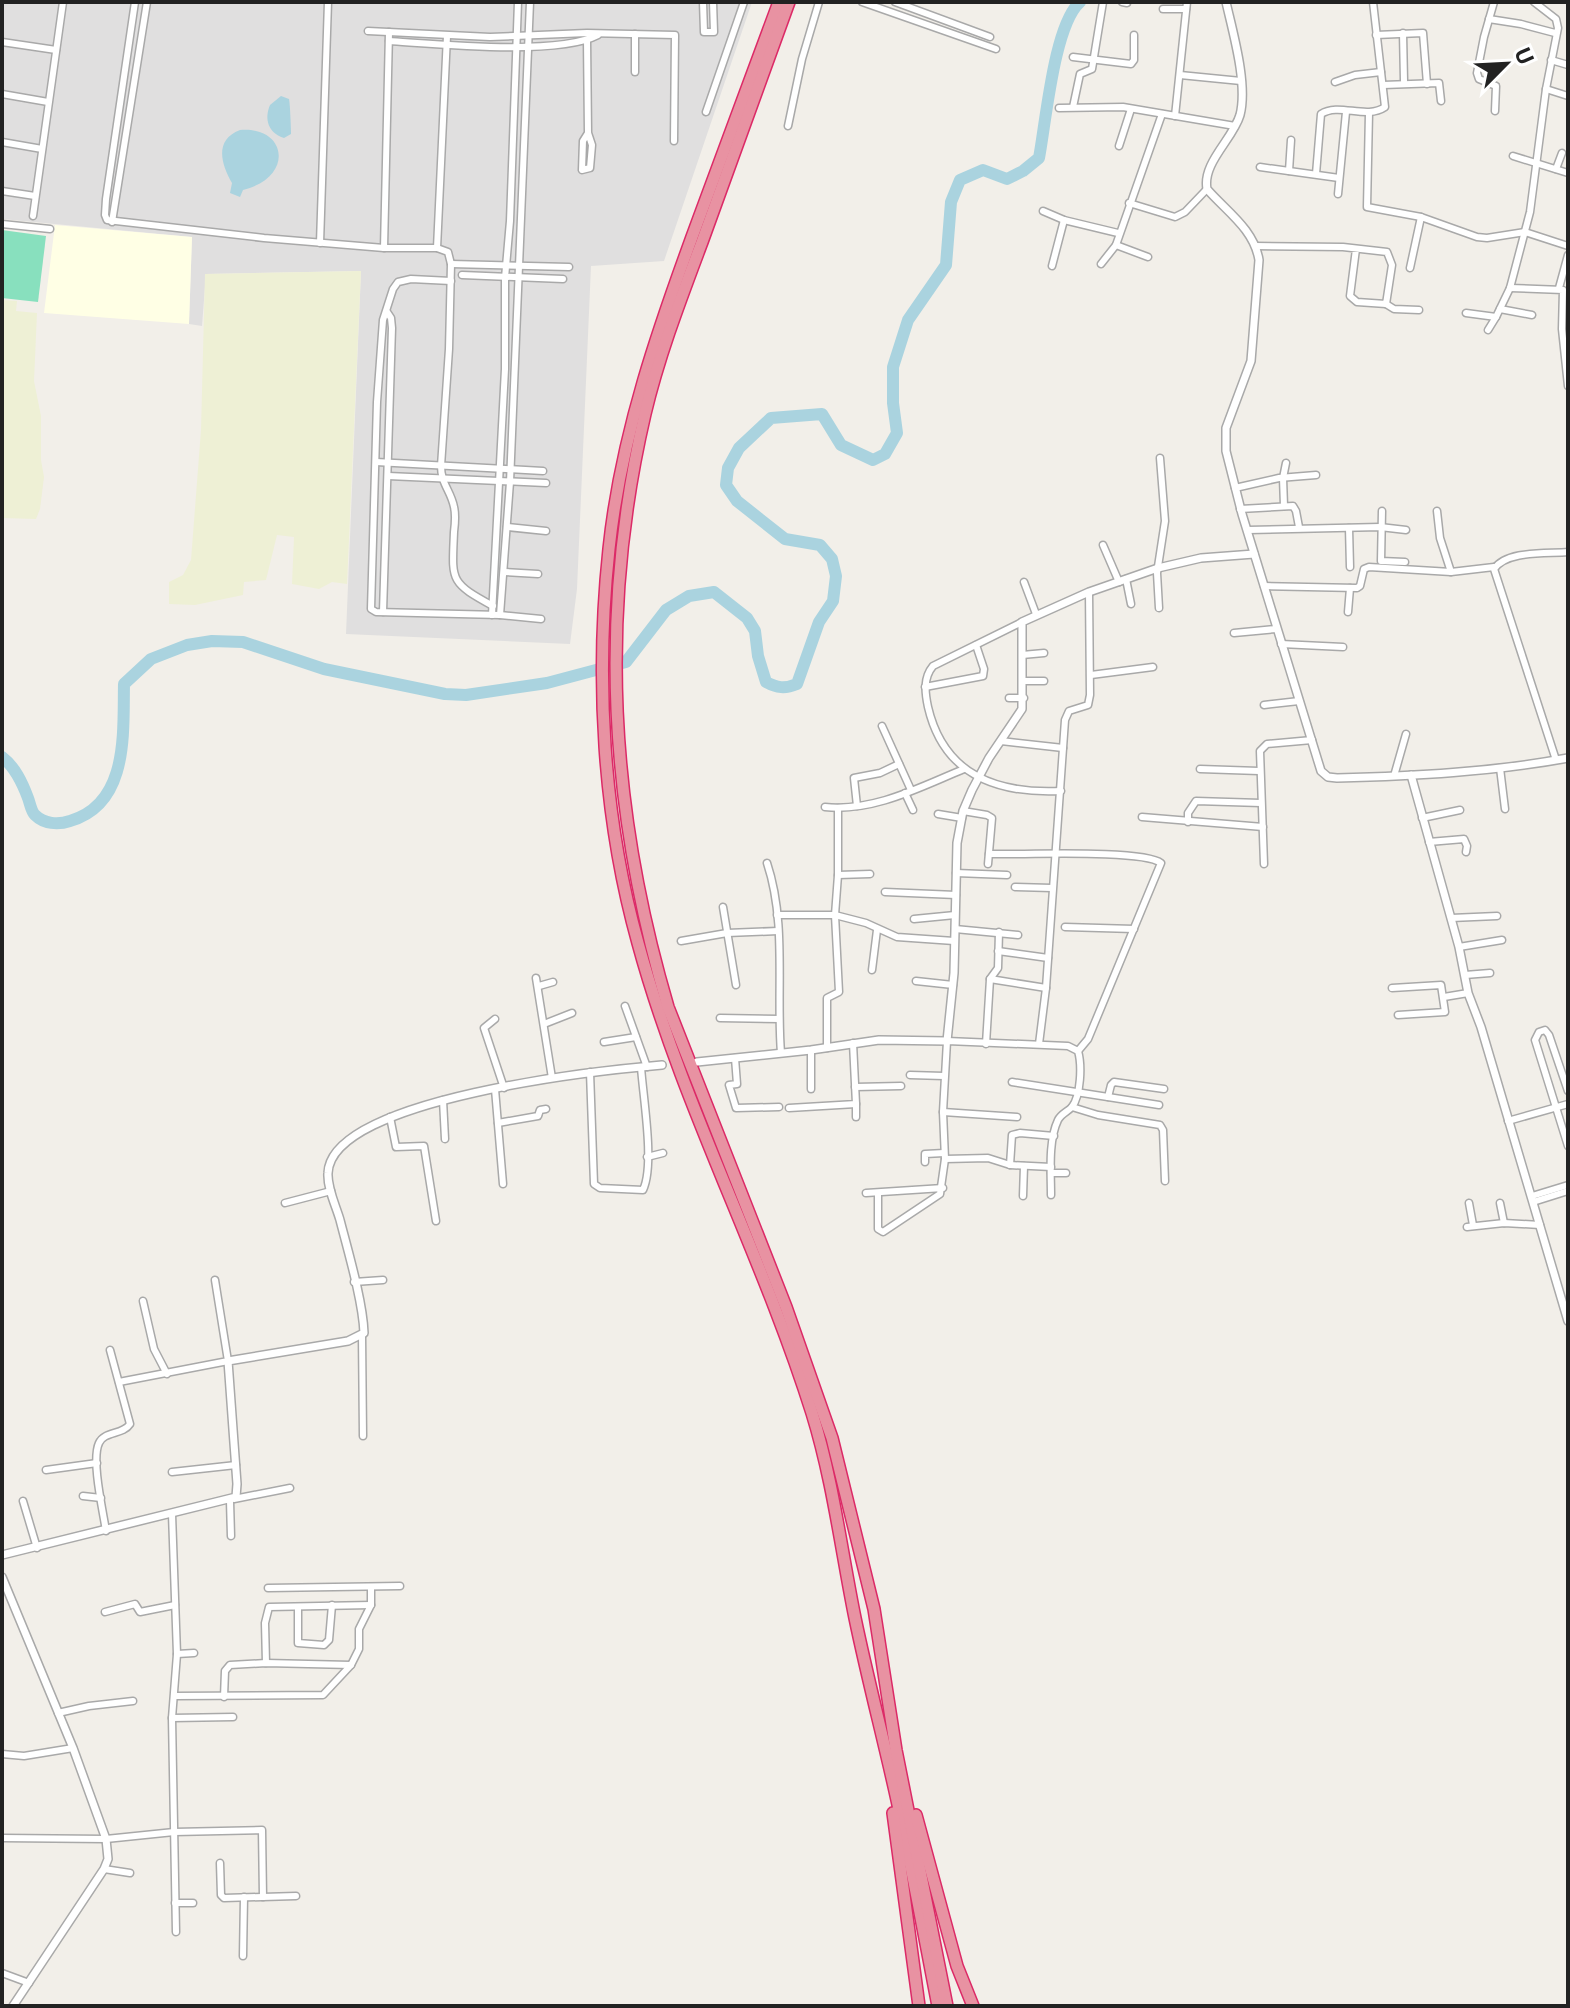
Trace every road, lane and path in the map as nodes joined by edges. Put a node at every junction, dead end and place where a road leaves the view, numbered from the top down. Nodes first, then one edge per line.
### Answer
1 (63, 2) edge
2 (128, 2) edge
3 (135, 2) edge
4 (328, 2) edge
5 (518, 2) edge
6 (530, 2) edge
7 (703, 2) edge
8 (713, 2) edge
9 (744, 2) edge
10 (779, 2) edge
11 (789, 2) edge
12 (819, 2) edge
13 (862, 2) edge
14 (895, 2) edge
15 (1103, 2) edge
16 (1226, 2) edge
17 (1373, 2) edge
18 (1494, 2) edge
19 (1534, 2) edge
20 (147, 4) edge
21 (1186, 5) edge
22 (1163, 9) dead end
23 (918, 11) junction
24 (1489, 19) junction
25 (914, 21) junction
26 (368, 31) dead end
27 (389, 32) junction
28 (714, 32) junction
29 (1403, 33) junction
30 (1555, 33) junction
31 (635, 34) junction
32 (1134, 35) dead end
33 (1376, 35) junction
34 (447, 36) junction
35 (587, 36) junction
36 (490, 37) junction
37 (516, 37) junction
38 (528, 37) junction
39 (733, 37) junction
40 (990, 37) dead end
41 (389, 41) junction
42 (2, 42) edge
43 (447, 44) junction
44 (489, 46) junction
45 (515, 46) junction
46 (528, 46) junction
47 (996, 49) dead end
48 (56, 50) junction
49 (1073, 57) dead end
50 (1551, 60) junction
51 (1094, 61) junction
52 (1568, 65) edge
53 (635, 72) dead end
54 (1381, 72) junction
55 (1180, 75) junction
56 (1241, 81) junction
57 (1404, 81) dead end
58 (1335, 82) dead end
59 (1427, 84) junction
60 (1383, 85) junction
61 (124, 86) junction
62 (133, 88) junction
63 (1546, 89) junction
64 (2, 94) edge
65 (1568, 96) edge
66 (1441, 101) dead end
67 (48, 102) junction
68 (1073, 107) junction
69 (1059, 108) dead end
70 (1131, 109) junction
71 (1495, 111) dead end
72 (706, 112) dead end
73 (1346, 112) junction
74 (1369, 113) junction
75 (1162, 114) junction
76 (1175, 116) junction
77 (788, 126) dead end
78 (1235, 126) junction
79 (588, 133) junction
80 (1291, 140) dead end
81 (674, 141) dead end
82 (2, 142) edge
83 (1119, 146) dead end
84 (42, 149) junction
85 (1562, 153) dead end
86 (1513, 156) dead end
87 (1538, 163) junction
88 (1260, 167) dead end
89 (1556, 169) junction
90 (1289, 171) junction
91 (1568, 173) edge
92 (1316, 174) junction
93 (1339, 178) junction
94 (1207, 189) junction
95 (2, 191) edge
96 (1338, 194) dead end
97 (35, 196) junction
98 (1129, 203) junction
99 (1043, 211) dead end
100 (33, 216) dead end
101 (1421, 217) junction
102 (1064, 220) junction
103 (510, 221) junction
104 (112, 222) junction
105 (521, 222) junction
106 (2, 224) edge
107 (50, 229) dead end
108 (1525, 232) junction
109 (1118, 233) junction
110 (320, 243) junction
111 (1116, 245) junction
112 (1255, 246) junction
113 (1568, 246) edge
114 (384, 248) junction
115 (437, 248) junction
116 (1349, 248) junction
117 (1568, 255) edge
118 (1148, 257) dead end
119 (451, 264) junction
120 (507, 264) junction
121 (519, 264) junction
122 (1101, 264) dead end
123 (1052, 266) dead end
124 (569, 267) dead end
125 (1410, 268) dead end
126 (1566, 268) edge
127 (462, 275) dead end
128 (505, 278) junction
129 (519, 278) junction
130 (563, 279) dead end
131 (451, 281) junction
132 (1510, 288) junction
133 (1559, 288) junction
134 (1386, 304) junction
135 (1500, 309) junction
136 (1565, 309) edge
137 (1419, 310) dead end
138 (387, 312) junction
139 (1466, 313) dead end
140 (1532, 315) dead end
141 (1496, 317) junction
142 (1488, 330) dead end
143 (1568, 384) edge
144 (1160, 458) dead end
145 (376, 462) junction
146 (388, 463) junction
147 (1286, 463) dead end
148 (441, 466) junction
149 (500, 467) junction
150 (511, 468) junction
151 (543, 471) dead end
152 (1316, 475) dead end
153 (388, 476) junction
154 (1283, 478) junction
155 (441, 479) junction
156 (498, 482) junction
157 (510, 482) junction
158 (546, 483) dead end
159 (1235, 488) junction
160 (1284, 506) junction
161 (1240, 509) junction
162 (1382, 511) dead end
163 (1437, 511) dead end
164 (507, 527) junction
165 (1299, 527) junction
166 (1380, 527) junction
167 (1349, 528) junction
168 (1248, 530) junction
169 (1406, 530) dead end
170 (546, 531) dead end
171 (1103, 545) dead end
172 (1568, 552) edge
173 (1254, 554) junction
174 (1405, 562) dead end
175 (1350, 567) dead end
176 (1494, 567) junction
177 (1158, 568) junction
178 (504, 572) junction
179 (1451, 572) junction
180 (538, 574) dead end
181 (1123, 580) junction
182 (1024, 582) dead end
183 (1264, 586) junction
184 (1350, 588) junction
185 (1089, 592) junction
186 (1131, 604) dead end
187 (493, 606) junction
188 (1159, 608) dead end
189 (610, 610) junction
190 (383, 612) junction
191 (1348, 612) dead end
192 (1036, 614) junction
193 (492, 615) junction
194 (500, 615) junction
195 (541, 619) dead end
196 (1022, 622) junction
197 (1276, 629) junction
198 (1234, 633) dead end
199 (1281, 644) junction
200 (976, 645) junction
201 (1343, 647) dead end
202 (1044, 653) dead end
203 (1022, 655) junction
204 (1153, 667) dead end
205 (1091, 675) junction
206 (1023, 681) junction
207 (1044, 681) dead end
208 (925, 687) junction
209 (1009, 698) dead end
210 (1024, 698) junction
211 (1299, 701) junction
212 (1264, 705) dead end
213 (610, 721) junction
214 (882, 726) dead end
215 (1406, 734) dead end
216 (1312, 740) junction
217 (1001, 741) junction
218 (1063, 748) junction
219 (1568, 758) edge
220 (1556, 760) junction
221 (899, 764) junction
222 (1500, 768) junction
223 (964, 769) junction
224 (1200, 769) dead end
225 (1259, 771) junction
226 (1411, 775) junction
227 (1394, 776) junction
228 (978, 778) junction
229 (1061, 791) junction
230 (908, 792) junction
231 (1261, 803) junction
232 (857, 806) junction
233 (825, 807) dead end
234 (838, 808) junction
235 (1505, 809) dead end
236 (913, 810) dead end
237 (1460, 810) dead end
238 (938, 814) dead end
239 (962, 815) junction
240 (1142, 817) dead end
241 (1422, 818) junction
242 (1188, 822) junction
243 (1263, 827) junction
244 (1429, 842) junction
245 (1466, 852) dead end
246 (989, 854) junction
247 (1055, 854) junction
248 (767, 863) dead end
249 (988, 864) dead end
250 (1264, 864) dead end
251 (956, 873) junction
252 (870, 874) dead end
253 (838, 875) junction
254 (1007, 875) dead end
255 (1015, 887) dead end
256 (1052, 888) junction
257 (885, 892) dead end
258 (956, 895) junction
259 (723, 907) dead end
260 (777, 915) junction
261 (835, 915) junction
262 (955, 915) junction
263 (1497, 916) dead end
264 (1451, 918) junction
265 (914, 919) dead end
266 (1065, 927) dead end
267 (955, 929) junction
268 (1134, 929) junction
269 (877, 930) junction
270 (778, 931) junction
271 (999, 932) junction
272 (727, 933) junction
273 (1018, 935) dead end
274 (1502, 940) dead end
275 (681, 941) dead end
276 (954, 941) junction
277 (1459, 947) junction
278 (998, 951) junction
279 (1048, 958) junction
280 (872, 970) dead end
281 (1490, 973) dead end
282 (1465, 975) junction
283 (990, 979) junction
284 (916, 981) dead end
285 (553, 982) dead end
286 (736, 985) dead end
287 (953, 985) junction
288 (1046, 988) junction
289 (1392, 988) dead end
290 (1468, 993) junction
291 (1444, 997) junction
292 (625, 1006) dead end
293 (572, 1013) dead end
294 (1398, 1015) dead end
295 (720, 1018) dead end
296 (495, 1019) dead end
297 (779, 1019) junction
298 (544, 1024) junction
299 (636, 1037) junction
300 (947, 1041) junction
301 (604, 1042) dead end
302 (853, 1043) junction
303 (986, 1044) junction
304 (1039, 1044) junction
305 (827, 1048) junction
306 (811, 1050) junction
307 (1078, 1051) junction
308 (781, 1053) junction
309 (735, 1058) junction
310 (697, 1062) dead end
311 (662, 1065) dead end
312 (644, 1067) junction
313 (590, 1072) junction
314 (910, 1075) dead end
315 (944, 1076) junction
316 (552, 1078) junction
317 (1012, 1082) dead end
318 (901, 1086) dead end
319 (855, 1087) junction
320 (504, 1088) junction
321 (495, 1089) junction
322 (811, 1089) dead end
323 (1164, 1089) dead end
324 (1568, 1091) edge
325 (1077, 1092) junction
326 (1108, 1097) junction
327 (443, 1100) junction
328 (856, 1104) junction
329 (1568, 1104) edge
330 (1159, 1105) dead end
331 (779, 1107) dead end
332 (1072, 1107) junction
333 (1558, 1107) junction
334 (789, 1108) dead end
335 (546, 1109) dead end
336 (943, 1112) junction
337 (390, 1117) junction
338 (856, 1117) dead end
339 (1017, 1117) dead end
340 (1508, 1121) junction
341 (498, 1123) junction
342 (1054, 1136) junction
343 (445, 1139) dead end
344 (1568, 1146) edge
345 (663, 1153) dead end
346 (944, 1156) junction
347 (647, 1157) junction
348 (925, 1162) dead end
349 (1010, 1165) junction
350 (1024, 1166) junction
351 (1051, 1170) junction
352 (1066, 1173) dead end
353 (1165, 1181) dead end
354 (503, 1184) dead end
355 (943, 1188) junction
356 (1568, 1188) edge
357 (331, 1191) junction
358 (866, 1193) dead end
359 (878, 1193) junction
360 (1051, 1195) dead end
361 (1023, 1196) dead end
362 (1532, 1199) junction
363 (285, 1203) dead end
364 (1469, 1203) dead end
365 (1500, 1203) dead end
366 (436, 1221) dead end
367 (1504, 1223) junction
368 (1540, 1225) junction
369 (215, 1280) dead end
370 (383, 1280) dead end
371 (354, 1282) junction
372 (143, 1301) dead end
373 (1565, 1303) edge
374 (1568, 1321) edge
375 (362, 1335) junction
376 (110, 1350) dead end
377 (228, 1361) junction
378 (167, 1374) junction
379 (119, 1382) junction
380 (363, 1436) dead end
381 (97, 1463) junction
382 (236, 1465) junction
383 (46, 1470) dead end
384 (172, 1472) dead end
385 (290, 1488) dead end
386 (83, 1496) dead end
387 (101, 1498) junction
388 (232, 1500) junction
389 (23, 1501) dead end
390 (172, 1514) junction
391 (106, 1531) junction
392 (231, 1536) dead end
393 (37, 1548) junction
394 (2, 1555) edge
395 (2, 1577) edge
396 (400, 1586) dead end
397 (371, 1587) junction
398 (268, 1588) dead end
399 (291, 1589) junction
400 (175, 1605) junction
401 (332, 1605) junction
402 (371, 1605) junction
403 (294, 1606) junction
404 (105, 1612) dead end
405 (194, 1653) dead end
406 (177, 1654) junction
407 (266, 1663) junction
408 (351, 1665) junction
409 (175, 1696) junction
410 (224, 1697) junction
411 (133, 1701) dead end
412 (58, 1713) junction
413 (233, 1717) dead end
414 (172, 1718) junction
415 (73, 1748) junction
416 (890, 1749) junction
417 (2, 1754) edge
418 (174, 1832) junction
419 (2, 1838) edge
420 (110, 1839) junction
421 (220, 1863) dead end
422 (104, 1869) junction
423 (130, 1873) dead end
424 (296, 1896) dead end
425 (244, 1897) junction
426 (263, 1897) junction
427 (175, 1903) junction
428 (193, 1903) dead end
429 (176, 1932) dead end
430 (243, 1956) dead end
431 (2, 1973) edge
432 (29, 1983) junction
433 (13, 2006) edge
434 (919, 2006) edge
435 (938, 2006) edge
436 (947, 2006) edge
437 (973, 2006) edge

1 - 48 street
2 - 3 street
3 - 20 street
3 - 61 street
4 - 110 street
5 - 37 street
6 - 38 street
7 - 28 street
8 - 28 street
9 - 39 street
10 - 189 highway
11 - 189 highway
12 - 77 street
13 - 25 street
14 - 23 street
15 - 51 street
16 - 56 street
17 - 33 street
18 - 24 street
19 - 30 street
20 - 62 street
21 - 22 street
21 - 55 street
23 - 25 street
23 - 40 street
24 - 30 street
24 - 71 street
25 - 47 street
26 - 27 street
27 - 34 street
27 - 41 street
28 - 39 street
29 - 33 street
29 - 57 street
29 - 59 street
30 - 50 street
31 - 35 street
31 - 53 street
31 - 81 street
32 - 51 street
33 - 54 street
34 - 36 street
34 - 43 street
35 - 38 street
35 - 46 street
35 - 79 street
36 - 37 street
36 - 44 street
37 - 38 street
37 - 45 street
38 - 46 street
39 - 72 street
41 - 43 street
41 - 114 street
42 - 48 street
43 - 44 street
43 - 115 street
44 - 45 street
45 - 46 street
45 - 103 street
46 - 105 street
48 - 67 street
49 - 51 street
50 - 52 street
50 - 63 street
51 - 68 street
54 - 58 street
54 - 60 street
55 - 56 street
55 - 76 street
56 - 78 street
59 - 60 street
59 - 66 street
60 - 74 street
61 - 62 street
61 - 104 street
62 - 104 street
63 - 65 street
63 - 87 street
64 - 67 street
67 - 84 street
68 - 69 street
68 - 70 street
70 - 75 street
70 - 83 street
73 - 74 street
73 - 92 street
73 - 93 street
74 - 101 street
75 - 76 street
75 - 98 street
76 - 78 street
78 - 94 street
79 - 79 street
80 - 90 street
82 - 84 street
84 - 97 street
85 - 89 street
86 - 87 street
87 - 89 street
87 - 108 street
88 - 90 street
89 - 91 street
90 - 92 street
92 - 93 street
93 - 96 street
94 - 98 street
94 - 112 street
95 - 97 street
97 - 100 street
98 - 109 street
99 - 102 street
101 - 108 street
101 - 125 street
102 - 109 street
102 - 123 street
103 - 105 street
103 - 120 street
104 - 110 street
105 - 121 street
106 - 107 street
108 - 113 street
108 - 132 street
109 - 111 street
110 - 114 street
111 - 118 street
111 - 122 street
112 - 116 street
112 - 159 street
114 - 115 street
115 - 119 street
116 - 134 street
116 - 134 street
117 - 126 street
119 - 120 street
119 - 131 street
120 - 121 street
120 - 128 street
121 - 124 street
121 - 129 street
126 - 133 street
127 - 128 street
128 - 129 street
128 - 149 street
129 - 130 street
129 - 150 street
131 - 138 street
131 - 148 street
132 - 133 street
132 - 135 street
133 - 136 street
134 - 137 street
135 - 140 street
135 - 141 street
136 - 143 street
138 - 145 street
138 - 146 street
139 - 141 street
141 - 142 street
144 - 177 street
145 - 146 street
145 - 190 street
146 - 148 street
146 - 153 street
147 - 154 street
148 - 149 street
148 - 155 street
149 - 150 street
149 - 156 street
150 - 151 street
150 - 157 street
152 - 154 street
153 - 155 street
153 - 190 street
154 - 159 street
154 - 160 street
155 - 156 street
155 - 187 street
156 - 157 street
156 - 187 street
157 - 158 street
157 - 164 street
159 - 161 street
160 - 161 street
160 - 165 street
161 - 168 street
162 - 166 street
163 - 179 street
164 - 170 street
164 - 178 street
165 - 167 street
165 - 168 street
166 - 167 street
166 - 169 street
166 - 174 street
167 - 175 street
168 - 173 street
171 - 181 street
172 - 176 street
173 - 177 street
173 - 183 street
176 - 179 street
176 - 220 street
177 - 181 street
177 - 188 street
178 - 180 street
178 - 194 street
179 - 184 street
181 - 185 street
181 - 186 street
182 - 192 street
183 - 184 street
183 - 197 street
184 - 191 street
185 - 192 street
185 - 205 street
187 - 193 street
189 - 213 highway
190 - 193 street
192 - 196 street
193 - 194 street
194 - 195 street
196 - 200 street
196 - 203 street
197 - 198 street
197 - 199 street
199 - 201 street
199 - 211 street
200 - 208 street
200 - 208 street
202 - 203 street
203 - 206 street
204 - 205 street
205 - 218 street
206 - 207 street
206 - 210 street
208 - 223 street
209 - 210 street
210 - 217 street
211 - 212 street
211 - 216 street
213 - 416 highway
213 - 416 highway
214 - 221 street
215 - 227 street
216 - 225 street
216 - 227 street
217 - 218 street
217 - 228 street
218 - 229 street
219 - 220 street
220 - 222 street
221 - 230 street
221 - 232 street
222 - 226 street
222 - 235 street
223 - 228 street
223 - 230 street
224 - 225 street
225 - 231 street
226 - 227 street
226 - 241 street
228 - 229 street
228 - 239 street
229 - 247 street
230 - 232 street
230 - 236 street
231 - 242 street
231 - 243 street
232 - 234 street
233 - 234 street
234 - 253 street
237 - 241 street
238 - 239 street
239 - 246 street
239 - 251 street
240 - 242 street
241 - 244 street
242 - 243 street
243 - 250 street
244 - 245 street
244 - 264 street
246 - 247 street
246 - 249 street
247 - 256 street
247 - 268 street
248 - 260 street
251 - 254 street
251 - 258 street
252 - 253 street
253 - 261 street
255 - 256 street
256 - 279 street
257 - 258 street
258 - 262 street
259 - 272 street
260 - 261 street
260 - 270 street
261 - 269 street
261 - 305 street
262 - 265 street
262 - 267 street
263 - 264 street
264 - 277 street
266 - 268 street
267 - 271 street
267 - 276 street
268 - 307 street
269 - 276 street
269 - 280 street
270 - 272 street
270 - 297 street
271 - 273 street
271 - 278 street
272 - 275 street
272 - 286 street
274 - 277 street
276 - 287 street
277 - 282 street
278 - 279 street
278 - 283 street
279 - 288 street
281 - 282 street
282 - 290 street
283 - 288 street
283 - 303 street
284 - 287 street
285 - 298 street
287 - 300 street
288 - 304 street
289 - 291 street
290 - 291 street
290 - 340 street
291 - 294 street
292 - 299 street
293 - 298 street
295 - 297 street
296 - 320 street
297 - 308 street
298 - 316 street
299 - 301 street
299 - 312 street
300 - 302 street
300 - 303 street
300 - 315 street
302 - 305 street
302 - 319 street
303 - 304 street
304 - 307 street
305 - 306 street
306 - 308 street
306 - 322 street
307 - 325 street
308 - 309 street
309 - 310 street
309 - 331 street
311 - 312 street
312 - 313 street
312 - 347 street
313 - 316 street
313 - 347 street
314 - 315 street
315 - 336 street
316 - 320 street
317 - 325 street
318 - 319 street
319 - 328 street
320 - 321 street
321 - 327 street
321 - 341 street
323 - 326 street
324 - 333 street
325 - 326 street
325 - 332 street
326 - 330 street
327 - 337 street
327 - 343 street
328 - 334 street
328 - 338 street
329 - 333 street
332 - 342 street
332 - 353 street
333 - 340 street
333 - 344 street
335 - 341 street
336 - 339 street
336 - 346 street
337 - 357 street
337 - 366 street
340 - 362 street
341 - 354 street
342 - 349 street
342 - 351 street
345 - 347 street
346 - 348 street
346 - 349 street
346 - 355 street
349 - 350 street
350 - 351 street
350 - 361 street
351 - 352 street
351 - 360 street
355 - 359 street
355 - 359 street
356 - 362 street
357 - 363 street
357 - 371 street
358 - 359 street
362 - 368 street
364 - 367 street
365 - 367 street
367 - 368 street
368 - 373 street
369 - 377 street
370 - 371 street
371 - 375 street
372 - 378 street
373 - 374 street
375 - 377 street
375 - 380 street
376 - 379 street
377 - 378 street
377 - 382 street
378 - 379 street
379 - 381 street
381 - 383 street
381 - 387 street
382 - 384 street
382 - 388 street
385 - 388 street
386 - 387 street
387 - 391 street
388 - 390 street
388 - 392 street
389 - 393 street
390 - 391 street
390 - 400 street
391 - 393 street
393 - 394 street
395 - 412 street
396 - 397 street
397 - 399 street
397 - 402 street
398 - 399 street
399 - 403 street
400 - 404 street
400 - 406 street
401 - 402 street
401 - 403 street
401 - 403 street
402 - 408 street
403 - 407 street
405 - 406 street
406 - 409 street
407 - 408 street
407 - 410 street
408 - 410 street
409 - 410 street
409 - 414 street
411 - 412 street
412 - 415 street
413 - 414 street
414 - 418 street
415 - 417 street
415 - 420 street
416 - 434 highway
416 - 435 highway
416 - 436 highway
416 - 437 highway
418 - 420 street
418 - 426 street
418 - 427 street
419 - 420 street
420 - 422 street
421 - 425 street
422 - 423 street
422 - 432 street
424 - 426 street
425 - 426 street
425 - 430 street
427 - 428 street
427 - 429 street
431 - 432 street
432 - 433 street

